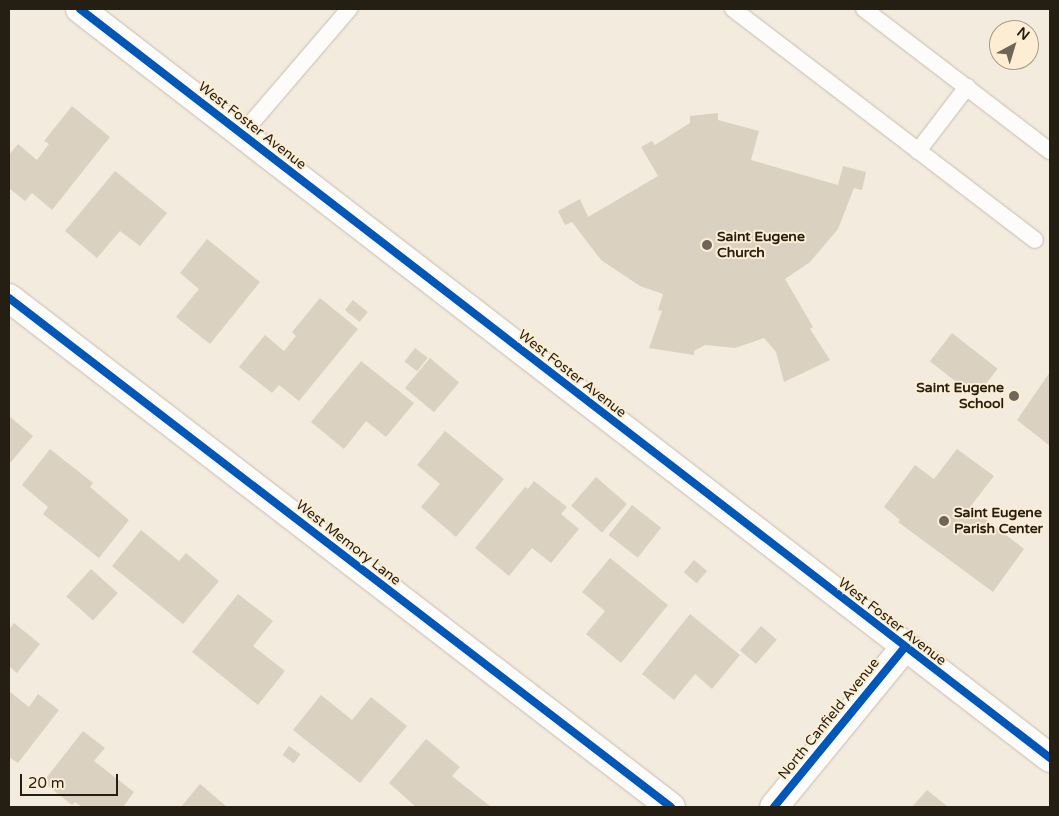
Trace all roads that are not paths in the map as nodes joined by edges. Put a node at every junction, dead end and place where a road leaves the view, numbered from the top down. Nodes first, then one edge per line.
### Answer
1 (80, 9) edge
2 (350, 9) edge
3 (733, 9) edge
4 (864, 9) edge
5 (967, 87) junction
6 (242, 134) junction
7 (918, 151) junction
8 (1050, 151) edge
9 (1035, 240) dead end
10 (9, 298) edge
11 (904, 648) junction
12 (1050, 758) edge
13 (671, 807) edge
14 (774, 807) edge

1 - 6 street, West Foster Avenue
2 - 6 lane
3 - 7 lane
4 - 5 lane
5 - 7 lane
5 - 8 lane
6 - 11 street, West Foster Avenue
7 - 9 lane
10 - 13 street, West Memory Lane
11 - 12 street, West Foster Avenue
11 - 14 street, North Canfield Avenue

